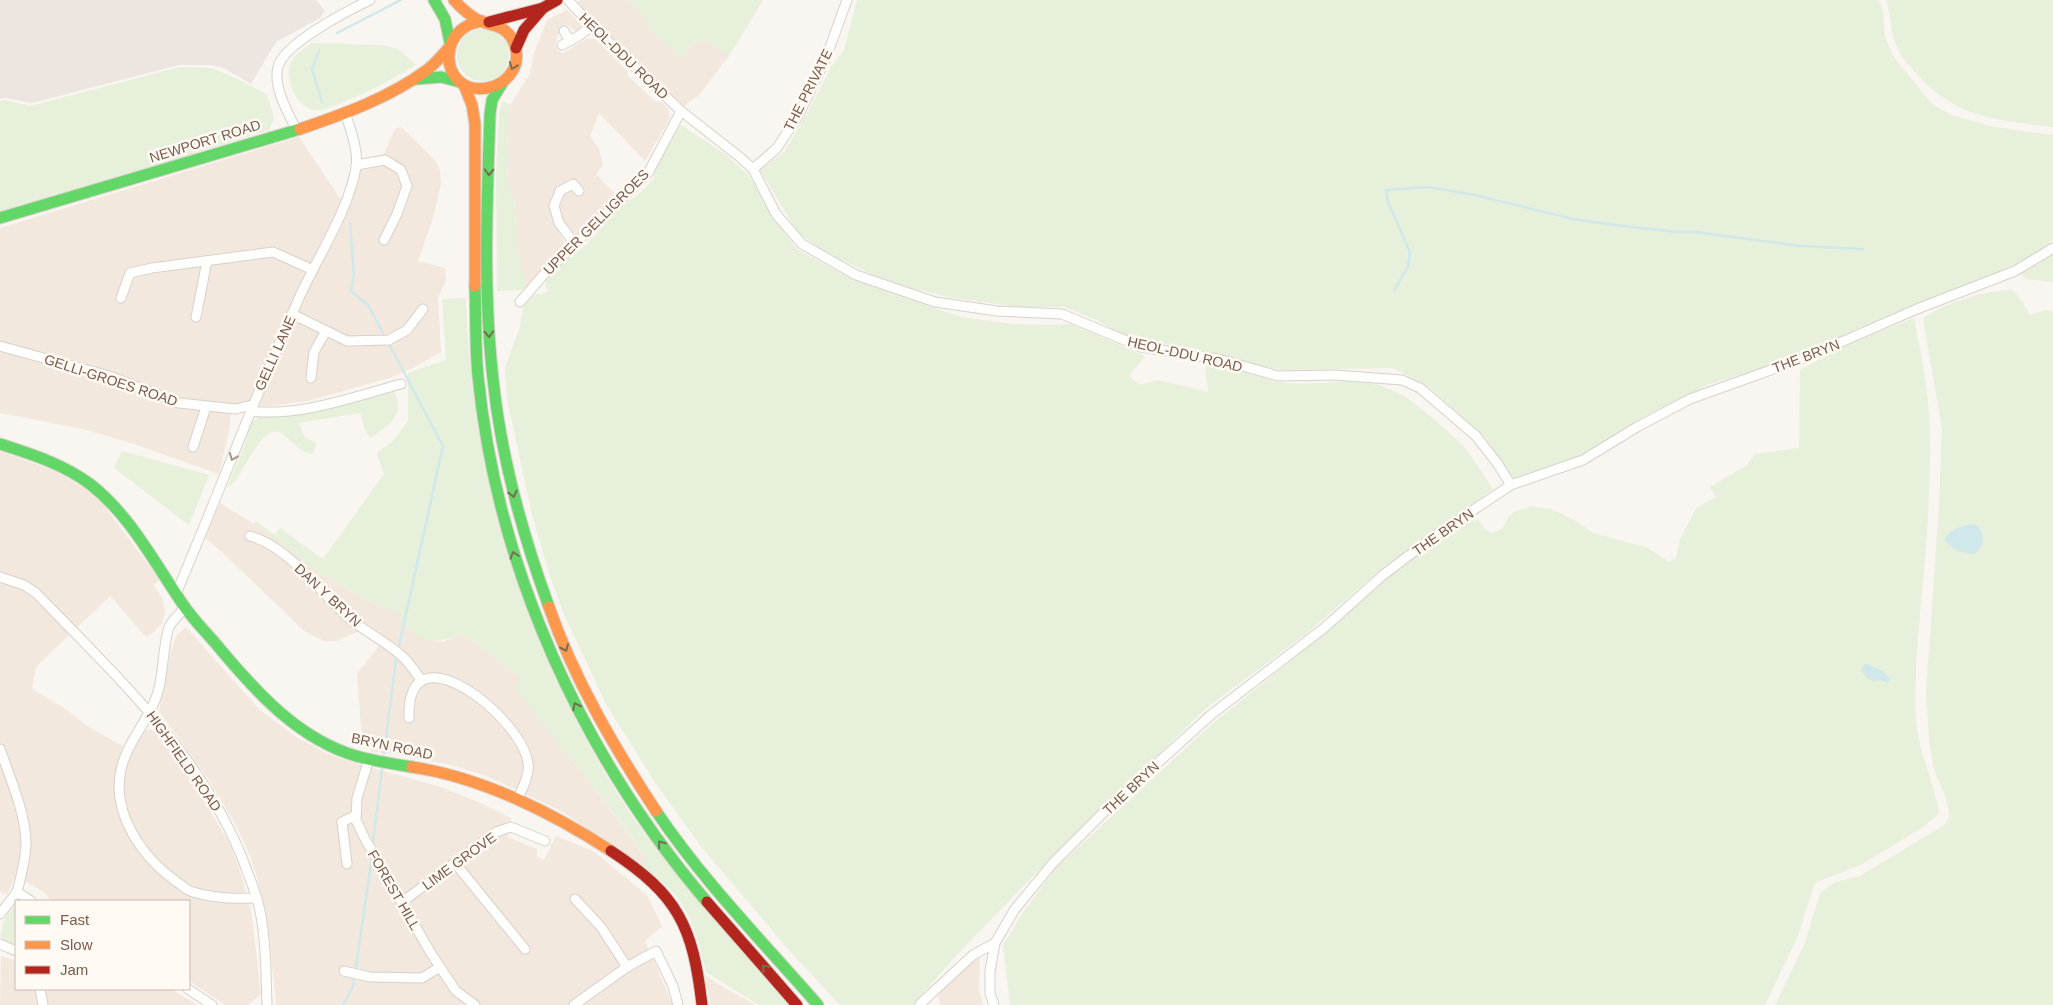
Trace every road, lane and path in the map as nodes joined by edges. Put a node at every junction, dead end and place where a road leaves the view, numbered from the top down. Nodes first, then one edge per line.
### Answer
1 (370, 0) edge
2 (434, 0) edge
3 (454, 0) edge
4 (557, 0) edge
5 (568, 0) edge
6 (847, 0) edge
7 (543, 8) junction
8 (485, 21) junction
9 (592, 26) junction
10 (564, 31) dead end
11 (450, 46) junction
12 (516, 48) junction
13 (415, 80) junction
14 (503, 82) junction
15 (462, 83) junction
16 (681, 111) junction
17 (344, 112) junction
18 (296, 129) junction
19 (356, 165) junction
20 (752, 169) junction
21 (578, 191) dead end
22 (0, 218) edge
23 (384, 240) dead end
24 (575, 244) junction
25 (2053, 248) edge
26 (207, 261) junction
27 (313, 270) junction
28 (121, 298) dead end
29 (520, 302) dead end
30 (423, 309) dead end
31 (292, 314) junction
32 (196, 317) dead end
33 (326, 331) junction
34 (0, 346) edge
35 (311, 378) dead end
36 (401, 384) dead end
37 (206, 407) junction
38 (251, 408) junction
39 (0, 444) edge
40 (194, 447) dead end
41 (1511, 485) junction
42 (250, 536) dead end
43 (0, 577) edge
44 (176, 594) junction
45 (185, 608) junction
46 (422, 681) junction
47 (150, 711) junction
48 (409, 718) dead end
49 (0, 748) edge
50 (369, 759) junction
51 (518, 800) junction
52 (356, 815) junction
53 (545, 841) dead end
54 (455, 863) junction
55 (347, 864) dead end
56 (17, 892) junction
57 (257, 898) junction
58 (574, 899) dead end
59 (30, 900) edge
60 (402, 902) junction
61 (1, 909) edge
62 (995, 943) junction
63 (0, 944) edge
64 (525, 949) dead end
65 (15, 951) edge
66 (440, 967) junction
67 (627, 967) junction
68 (344, 971) dead end
69 (40, 990) edge
70 (190, 990) edge
71 (920, 1004) edge
72 (44, 1005) edge
73 (212, 1005) edge
74 (267, 1005) edge
75 (475, 1005) edge
76 (574, 1005) edge
77 (678, 1005) edge
78 (702, 1005) edge
79 (797, 1005) edge
80 (818, 1005) edge
81 (994, 1005) edge

1 - 18 street
2 - 11 main road
3 - 8 main road
4 - 7 main road
5 - 9 street, HEOL-DDU ROAD
6 - 20 street, THE PRIVATE
7 - 8 main road
7 - 12 main road
8 - 11 main road
8 - 12 main road
9 - 10 street
9 - 16 street, HEOL-DDU ROAD
11 - 13 main road, NEWPORT ROAD
11 - 15 main road
12 -> 14 main road
13 - 15 main road, NEWPORT ROAD
13 - 17 main road, NEWPORT ROAD
14 - 15 main road
14 -> 80 main road
79 -> 15 main road
16 - 20 street, HEOL-DDU ROAD
16 - 24 street, UPPER GELLIGROES
17 - 18 main road, NEWPORT ROAD
17 - 19 street, GELLI LANE
18 - 22 main road, NEWPORT ROAD
19 - 23 street
19 - 27 street, GELLI LANE
20 - 41 street, HEOL-DDU ROAD
21 - 24 street
24 - 29 street, UPPER GELLIGROES
25 - 41 street, THE BRYN
26 - 27 street
26 - 28 street
26 - 32 street
27 - 31 street, GELLI LANE
30 - 33 street
31 - 33 street
31 - 38 street, GELLI LANE
33 - 35 street
34 - 37 street, GELLI-GROES ROAD
36 - 38 street, GELLI-GROES ROAD
37 - 38 street, GELLI-GROES ROAD
37 - 40 street
38 -> 44 street, GELLI LANE
39 - 44 main road, BRYN ROAD
41 - 62 street, THE BRYN
42 - 46 street, DAN Y BRYN
43 - 47 street, HIGHFIELD ROAD
44 - 45 main road, BRYN ROAD
45 - 47 street
45 - 50 main road, BRYN ROAD
46 - 48 street
46 - 51 street
47 - 57 street, HIGHFIELD ROAD
47 - 57 street
49 - 56 street
50 - 51 main road, BRYN ROAD
50 - 52 street, FOREST HILL
51 - 78 main road, BRYN ROAD
52 - 55 street
52 - 60 street, FOREST HILL
53 - 54 street, LIME GROVE
54 - 60 street, LIME GROVE
54 - 64 street
56 - 59 street
56 - 61 street
57 - 74 street, HIGHFIELD ROAD
58 - 67 street
60 - 66 street, FOREST HILL
62 - 71 street
62 - 81 street, THE BRYN
63 - 65 street
66 - 68 street
66 - 75 street, FOREST HILL
67 - 76 street
67 - 77 street
69 - 72 street
70 - 73 street

